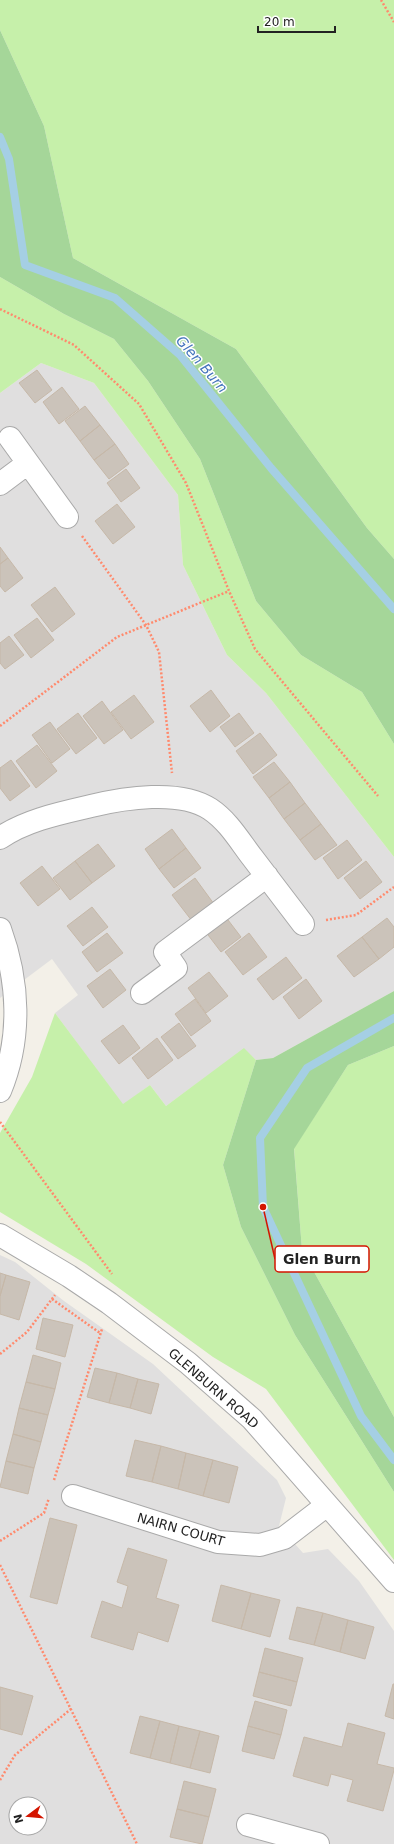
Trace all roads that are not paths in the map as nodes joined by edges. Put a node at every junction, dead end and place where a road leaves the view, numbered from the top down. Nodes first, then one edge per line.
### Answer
1 (10, 438) dead end
2 (28, 463) junction
3 (0, 484) edge
4 (67, 516) road end
5 (0, 838) edge
6 (267, 876) junction
7 (303, 924) road end
8 (0, 928) edge
9 (142, 993) dead end
10 (0, 1091) edge
11 (0, 1236) edge
12 (73, 1496) dead end
13 (327, 1505) junction
14 (394, 1581) edge
15 (248, 1825) dead end
16 (318, 1844) edge

1 - 2 street
2 - 3 street
2 - 4 street
5 - 6 street
6 - 7 street
6 - 9 street
8 - 10 street
11 - 13 street, GLENBURN ROAD
12 - 13 street, NAIRN COURT
13 - 14 street, GLENBURN ROAD
15 - 16 street

